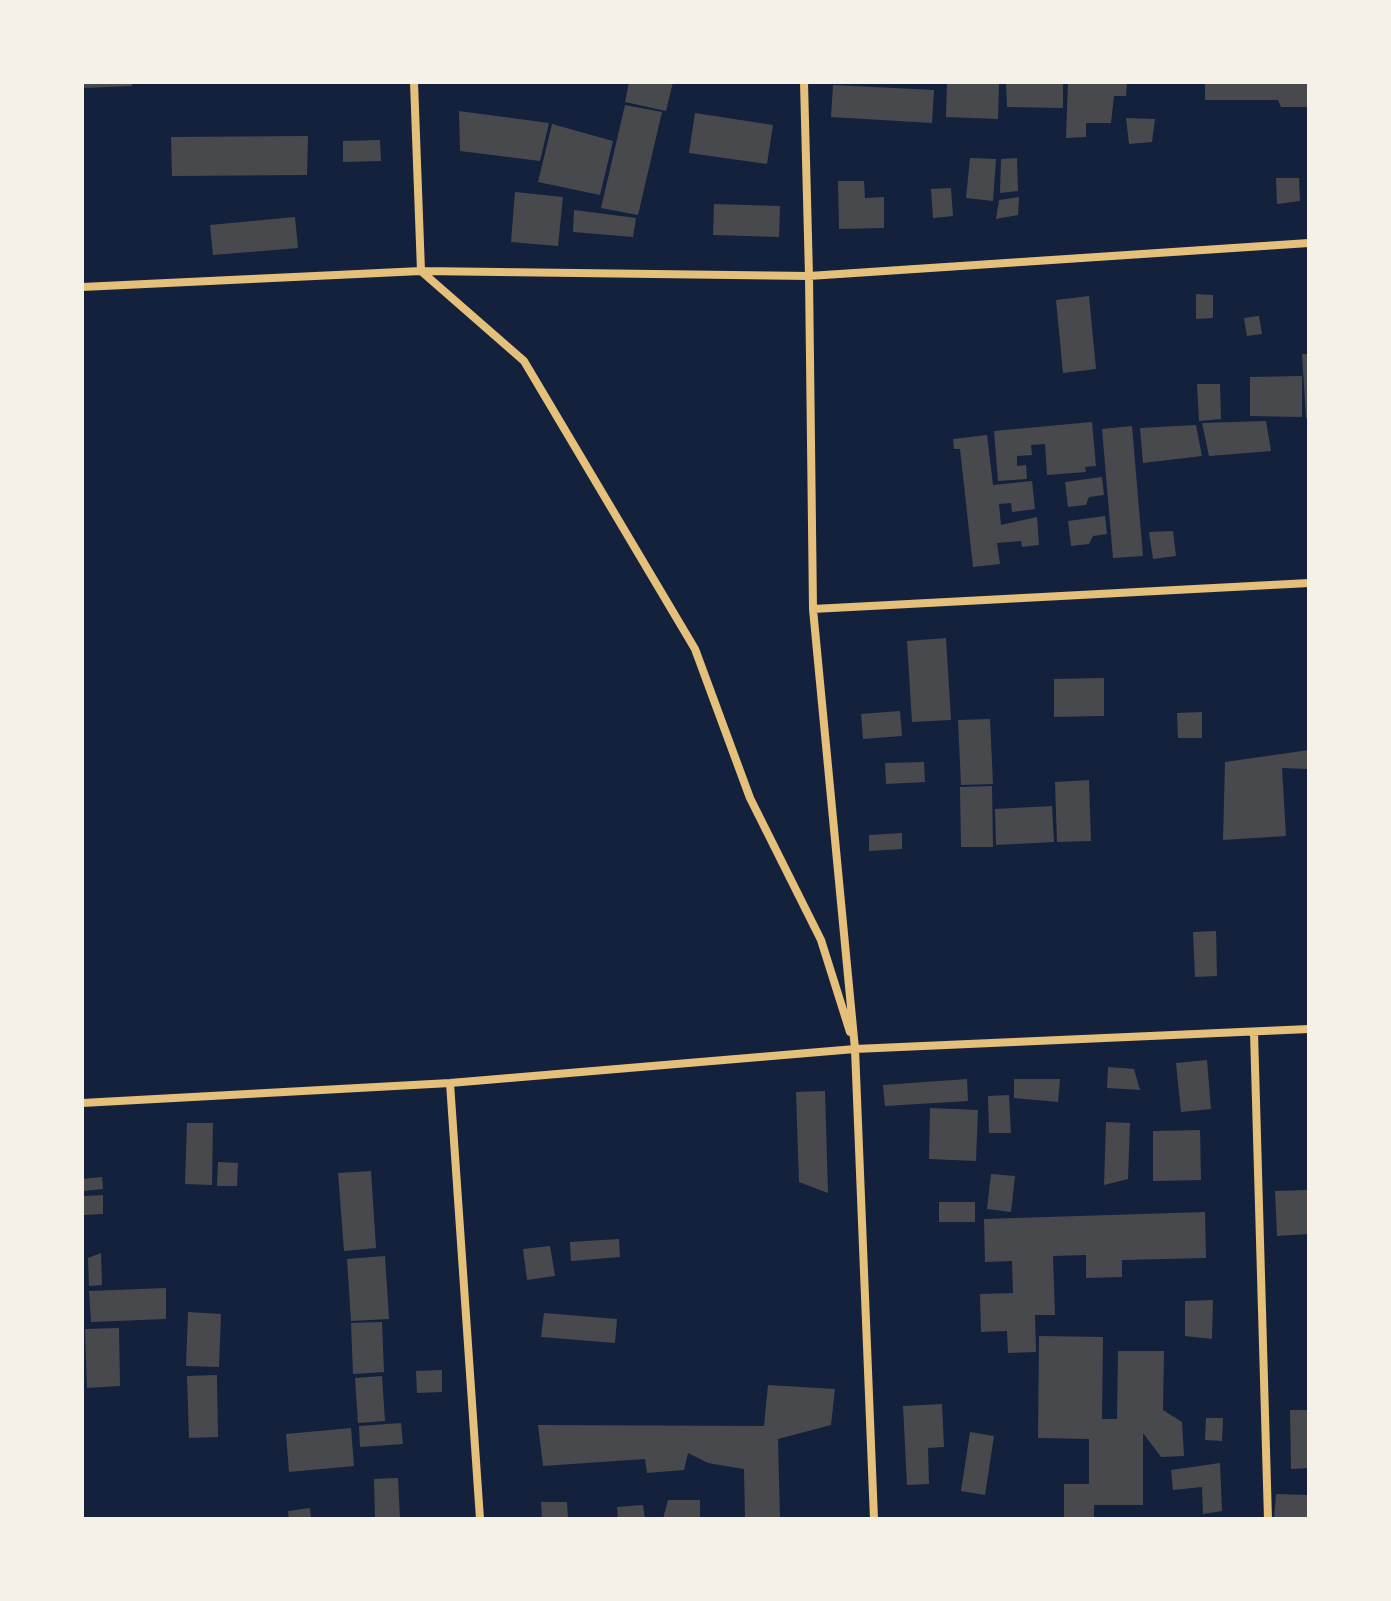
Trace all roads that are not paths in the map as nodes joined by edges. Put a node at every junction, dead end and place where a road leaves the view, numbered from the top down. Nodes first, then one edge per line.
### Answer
1 (414, 82) edge
2 (804, 82) edge
3 (1309, 243) edge
4 (421, 271) junction
5 (809, 276) junction
6 (82, 287) edge
7 (1309, 583) edge
8 (813, 609) junction
9 (1309, 1029) edge
10 (1254, 1032) junction
11 (855, 1049) junction
12 (450, 1083) junction
13 (82, 1103) edge
14 (480, 1519) edge
15 (874, 1519) edge
16 (1268, 1519) edge

1 - 4 street
2 - 5 street
3 - 5 street
4 - 5 street
4 - 6 street
4 - 11 street
5 - 8 street
7 - 8 street
8 - 11 street
9 - 10 street
10 - 11 street
10 - 16 street
11 - 12 street
11 - 15 street
12 - 13 street
12 - 14 street

